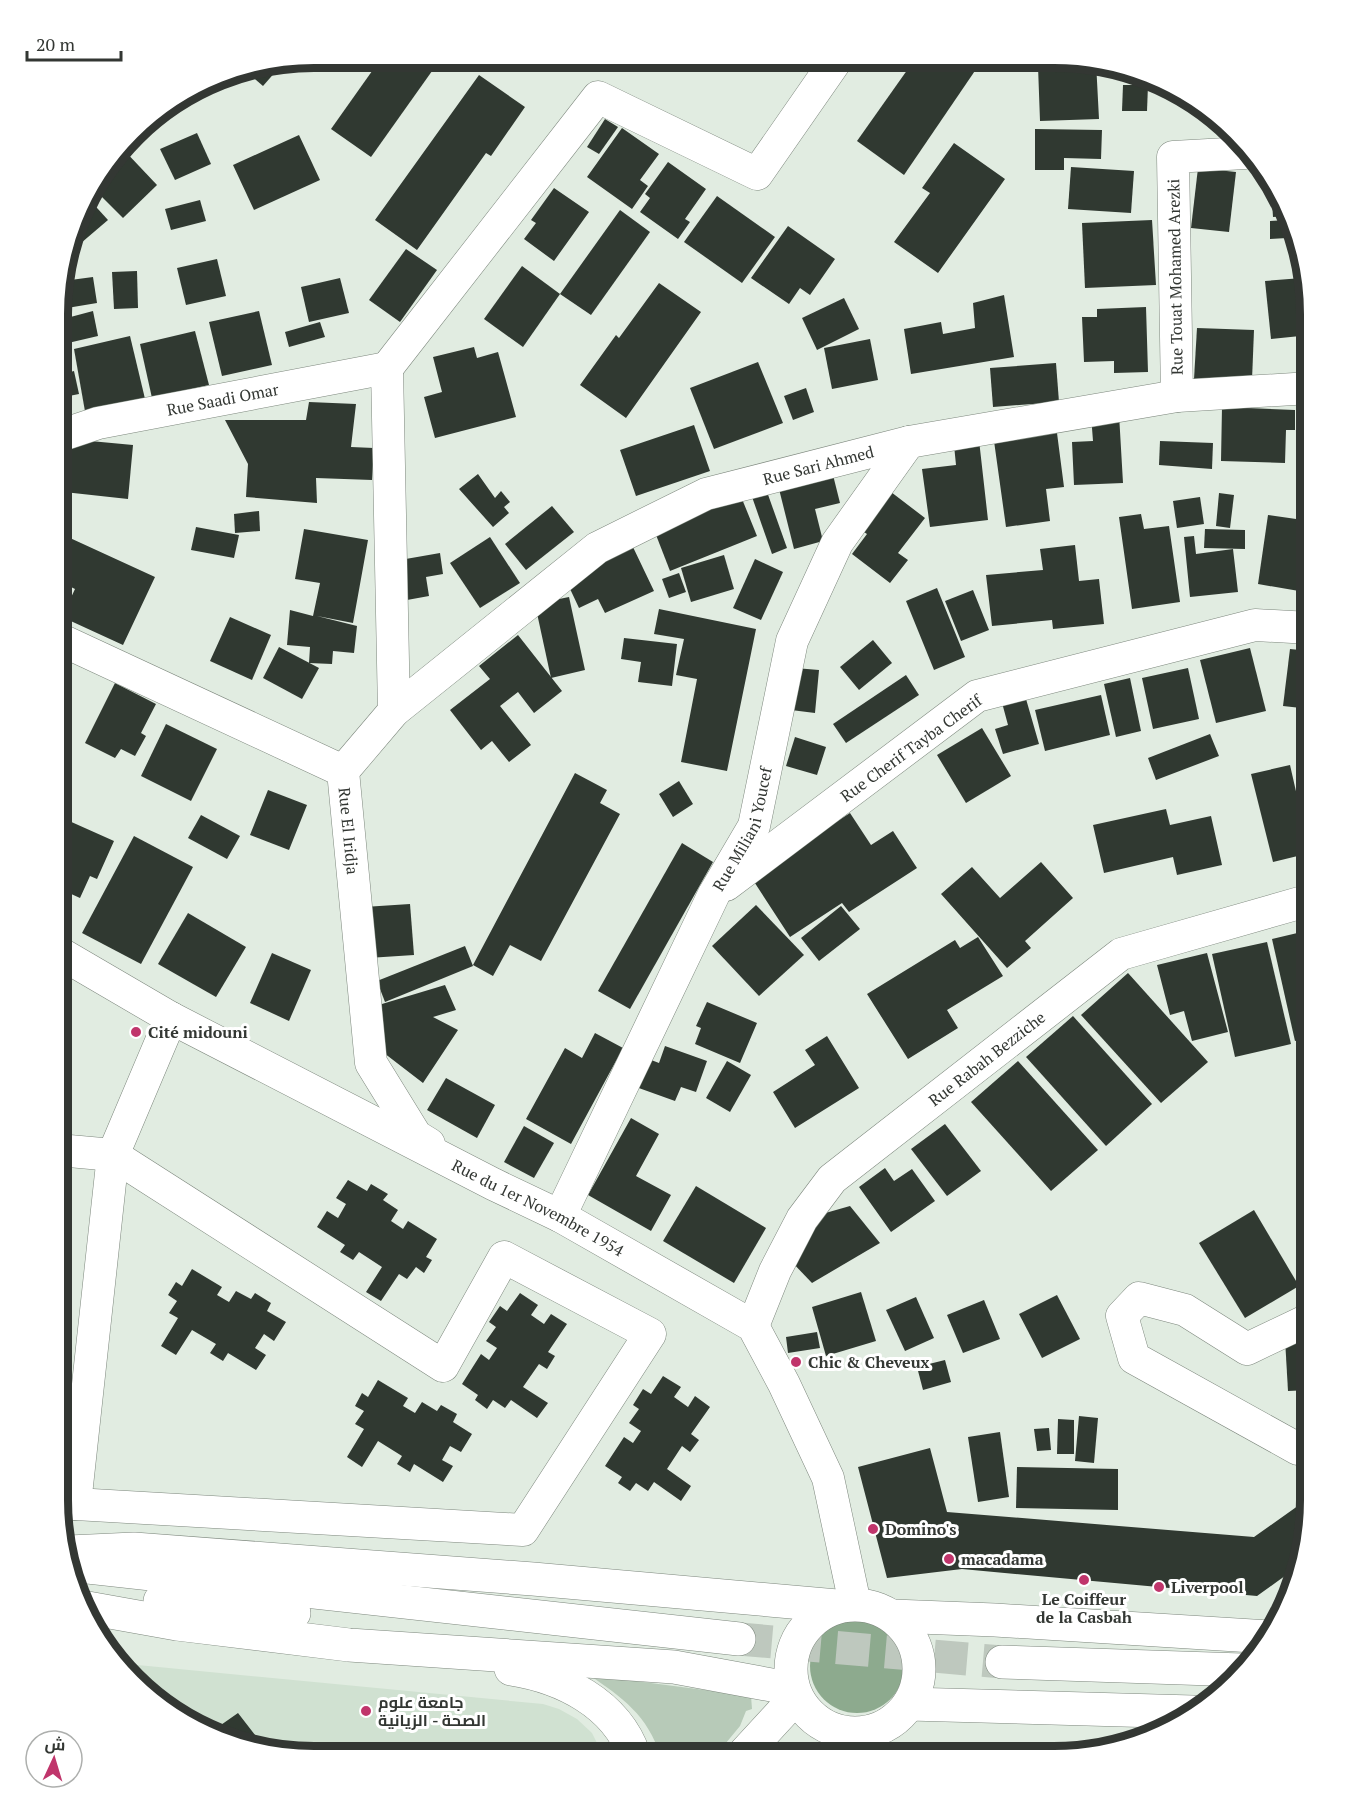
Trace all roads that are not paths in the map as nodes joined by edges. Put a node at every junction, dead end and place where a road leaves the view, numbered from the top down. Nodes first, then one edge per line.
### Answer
1 (830, 68) edge
2 (1240, 153) edge
3 (387, 368) junction
4 (1300, 389) edge
5 (1177, 396) junction
6 (68, 433) edge
7 (909, 442) junction
8 (1300, 627) edge
9 (68, 643) edge
10 (394, 711) junction
11 (343, 771) junction
12 (714, 894) junction
13 (1300, 903) edge
14 (68, 958) edge
15 (171, 1018) junction
16 (68, 1151) edge
17 (113, 1155) junction
18 (493, 1184) junction
19 (560, 1216) junction
20 (1300, 1324) edge
21 (753, 1326) junction
22 (1298, 1449) dead end
23 (68, 1488) edge
24 (68, 1503) edge
25 (73, 1552) edge
26 (77, 1566) edge
27 (88, 1598) edge
28 (846, 1605) junction
29 (94, 1609) edge
30 (893, 1616) junction
31 (1258, 1636) edge
32 (349, 1645) junction
33 (1230, 1670) edge
34 (793, 1689) junction
35 (1208, 1691) edge
36 (909, 1704) junction
37 (1173, 1714) edge
38 (857, 1733) junction
39 (630, 1746) edge
40 (751, 1746) edge
41 (839, 1746) edge

1 - 3 street
2 - 5 street, Rue Touat Mohamed Arezki
3 - 6 street, Rue Saadi Omar
3 - 10 street
4 - 5 street, Rue Sari Ahmed
5 - 7 street, Rue Sari Ahmed
7 - 10 street, Rue Sari Ahmed
7 - 12 street, Rue Miliani Youcef
8 - 12 street, Rue Cherif Tayba Cherif
9 - 11 street
10 - 11 street, Rue El Iridja
11 - 18 street, Rue El Iridja
12 - 19 street, Rue Miliani Youcef
13 - 21 street, Rue Rabah Bezziche
14 - 15 street, Rue du 1er Novembre 1954
15 - 17 street
15 - 18 street, Rue du 1er Novembre 1954
16 - 17 street
17 - 23 street
17 - 24 street
18 - 19 street, Rue du 1er Novembre 1954
19 - 21 street, Rue du 1er Novembre 1954
20 - 22 street
21 - 28 street
25 - 28 main road
26 - 27 main road
28 - 30 main road
28 - 34 main road
29 - 32 main road
30 - 31 main road
30 - 36 main road
32 - 34 main road
32 - 39 main road
33 - 35 main road
34 - 38 main road
34 - 40 main road
36 - 37 main road
36 - 38 main road
38 - 41 main road

